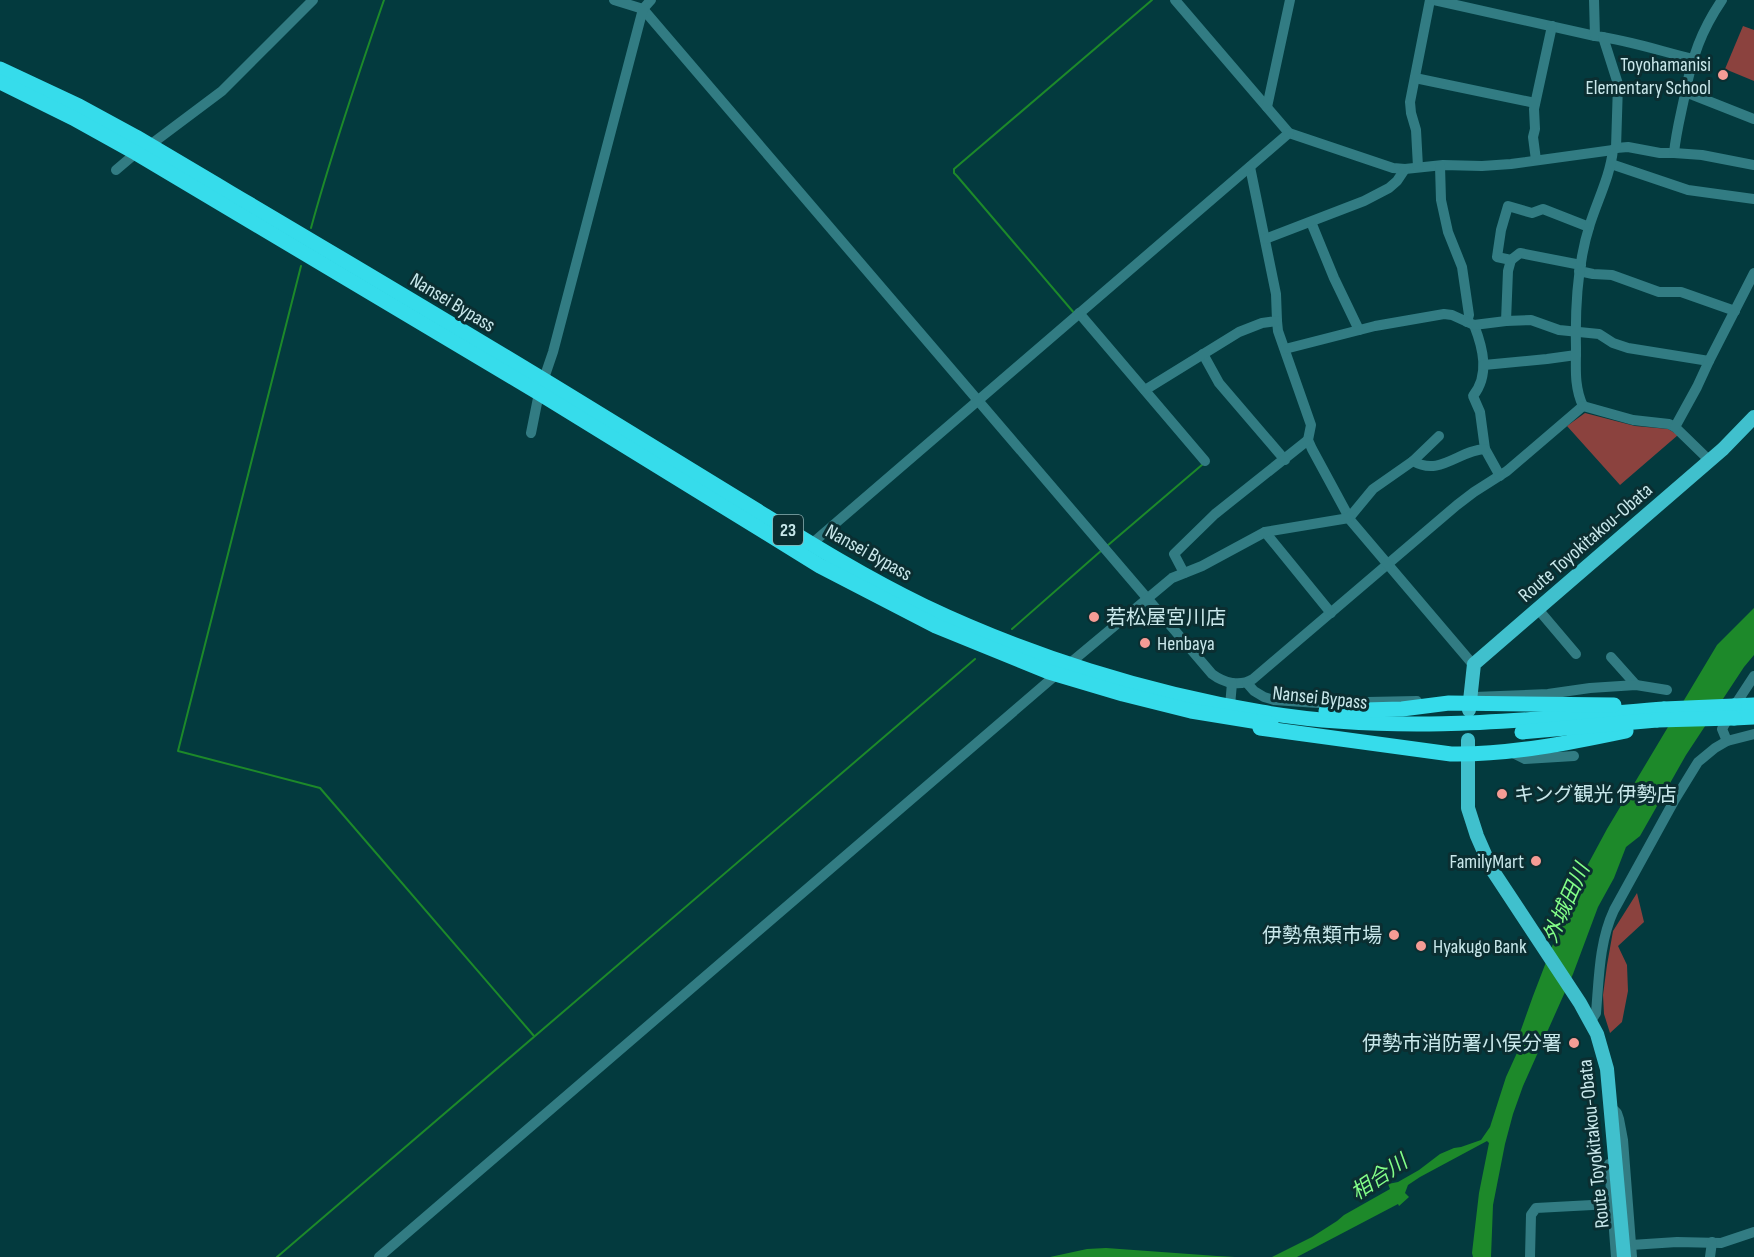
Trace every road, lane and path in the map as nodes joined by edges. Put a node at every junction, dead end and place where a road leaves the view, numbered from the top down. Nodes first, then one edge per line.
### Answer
1 (313, 0) edge
2 (614, 0) edge
3 (651, 0) edge
4 (1175, 0) edge
5 (1290, 0) edge
6 (1430, 0) edge
7 (1594, 0) edge
8 (1722, 0) edge
9 (1442, 1) edge
10 (643, 9) junction
11 (1552, 26) junction
12 (1599, 36) junction
13 (1693, 58) junction
14 (0, 69) edge
15 (1415, 78) junction
16 (0, 82) edge
17 (1685, 93) junction
18 (1535, 103) junction
19 (1267, 107) junction
20 (1754, 119) edge
21 (1289, 133) junction
22 (150, 145) junction
23 (1615, 149) junction
24 (136, 153) junction
25 (1674, 153) junction
26 (1536, 160) junction
27 (1611, 164) junction
28 (1754, 165) edge
29 (1440, 166) junction
30 (1250, 167) junction
31 (1418, 167) junction
32 (1405, 169) junction
33 (116, 170) dead end
34 (1754, 199) edge
35 (1311, 222) junction
36 (1589, 226) junction
37 (1265, 239) junction
38 (1511, 260) junction
39 (1580, 268) junction
40 (1754, 273) edge
41 (1735, 311) junction
42 (1077, 314) junction
43 (1277, 321) junction
44 (1506, 321) junction
45 (1471, 324) junction
46 (1359, 330) junction
47 (1575, 331) junction
48 (1285, 349) junction
49 (1203, 354) junction
50 (1576, 355) junction
51 (1709, 361) junction
52 (1484, 365) junction
53 (542, 386) junction
54 (1144, 390) junction
55 (978, 400) junction
56 (1583, 406) junction
57 (1754, 417) edge
58 (1675, 427) junction
59 (531, 433) dead end
60 (1439, 436) dead end
61 (1308, 440) junction
62 (1485, 448) junction
63 (1205, 460) dead end
64 (1285, 460) junction
65 (1413, 461) junction
66 (1710, 461) junction
67 (1500, 476) junction
68 (1349, 518) junction
69 (1265, 532) junction
70 (816, 540) dead end
71 (1388, 564) junction
72 (1184, 573) junction
73 (1147, 598) junction
74 (1538, 608) junction
75 (1331, 613) junction
76 (1576, 654) dead end
77 (1611, 657) dead end
78 (1069, 664) junction
79 (1474, 664) junction
80 (1057, 674) junction
81 (1753, 680) edge
82 (1232, 683) junction
83 (1247, 683) junction
84 (1636, 685) junction
85 (1667, 690) dead end
86 (1754, 699) edge
87 (1449, 703) junction
88 (1470, 703) junction
89 (1754, 705) edge
90 (1230, 712) junction
91 (1734, 712) junction
92 (1668, 714) junction
93 (1754, 717) edge
94 (1754, 734) edge
95 (1727, 741) junction
96 (1468, 747) junction
97 (1511, 751) junction
98 (1574, 756) dead end
99 (1591, 1021) junction
100 (1612, 1108) junction
101 (1611, 1204) junction
102 (1752, 1236) edge
103 (1712, 1242) junction
104 (1628, 1251) edge
105 (379, 1257) edge
106 (1530, 1257) edge
107 (1616, 1257) edge
108 (1632, 1257) edge
109 (1710, 1257) edge

1 - 22 street
2 - 10 street
3 - 10 street
4 - 19 street
5 - 19 street
6 - 15 street
7 - 12 street
8 - 13 street
9 - 11 street
10 - 53 street
10 - 55 street
11 - 12 street
11 - 18 street
12 - 13 street
12 - 23 street
13 - 17 street
14 - 22 highway, Nansei Bypass / 23
15 - 18 street
15 - 31 street
16 - 24 highway, Nansei Bypass / 23
17 - 20 street
17 - 25 street
18 - 26 street
19 - 21 street
21 - 30 street
21 - 32 street
22 - 24 street
22 - 53 highway, Nansei Bypass / 23
23 - 25 street
23 - 26 street
23 - 27 street
24 - 33 street
24 - 53 highway, Nansei Bypass / 23
25 - 28 street
26 - 29 street
27 - 34 street
27 - 36 street
29 - 31 street
29 - 45 street
30 - 37 street
30 - 42 street
31 - 32 street
32 - 35 street
35 - 37 street
35 - 46 street
36 - 38 street
36 - 39 street
37 - 43 street
38 - 39 street
38 - 44 street
39 - 41 street
39 - 47 street
40 - 41 street
41 - 51 street
42 - 54 street
42 - 55 street
43 - 48 street
43 - 49 street
44 - 45 street
44 - 47 street
45 - 46 street
45 - 52 street
46 - 48 street
47 - 50 street
47 - 51 street
48 - 61 street
49 - 54 street
49 - 64 street
50 - 52 street
50 - 56 street
51 - 58 street
52 - 62 street
53 - 59 street
53 - 78 highway, Nansei Bypass / 23
53 - 80 highway, Nansei Bypass / 23
54 - 63 street
55 - 70 street
55 - 73 street
56 - 58 street
56 - 67 street
57 - 66 main road, Route Toyokitakou-Obata
58 - 66 street
60 - 65 street
61 - 64 street
61 - 68 street
62 - 65 street
62 - 67 street
64 - 72 street
65 - 68 street
66 - 74 main road, Route Toyokitakou-Obata
67 - 71 street
68 - 69 street
68 - 71 street
69 - 72 street
69 - 75 street
71 - 75 street
71 - 79 street
72 - 73 street
73 - 78 street
73 - 82 street
74 - 76 street
74 - 79 main road, Route Toyokitakou-Obata
75 - 83 street
77 - 84 street
78 - 80 street
78 - 90 highway, Nansei Bypass / 23
79 - 88 main road
80 - 90 highway, Nansei Bypass / 23
80 - 105 street
81 - 95 street
82 - 83 street
82 - 90 street
83 - 87 street
84 - 85 street
84 - 88 street
86 - 91 street
87 - 88 highway
87 - 90 highway
88 - 92 highway
89 - 91 highway, Nansei Bypass / 23
90 - 92 highway, Nansei Bypass / 23
90 - 96 highway
91 - 92 highway, Nansei Bypass / 23, bridge
91 - 93 highway, Nansei Bypass / 23
92 - 97 highway
94 - 95 street
95 - 99 street
96 - 97 highway
96 - 99 main road, Route Toyokitakou-Obata
97 - 98 street
99 - 100 main road, Route Toyokitakou-Obata
100 - 101 street
100 - 104 main road, Route Toyokitakou-Obata
100 - 104 street
101 - 106 street
101 - 107 street
102 - 103 street
103 - 104 street
103 - 109 street
104 - 108 street

